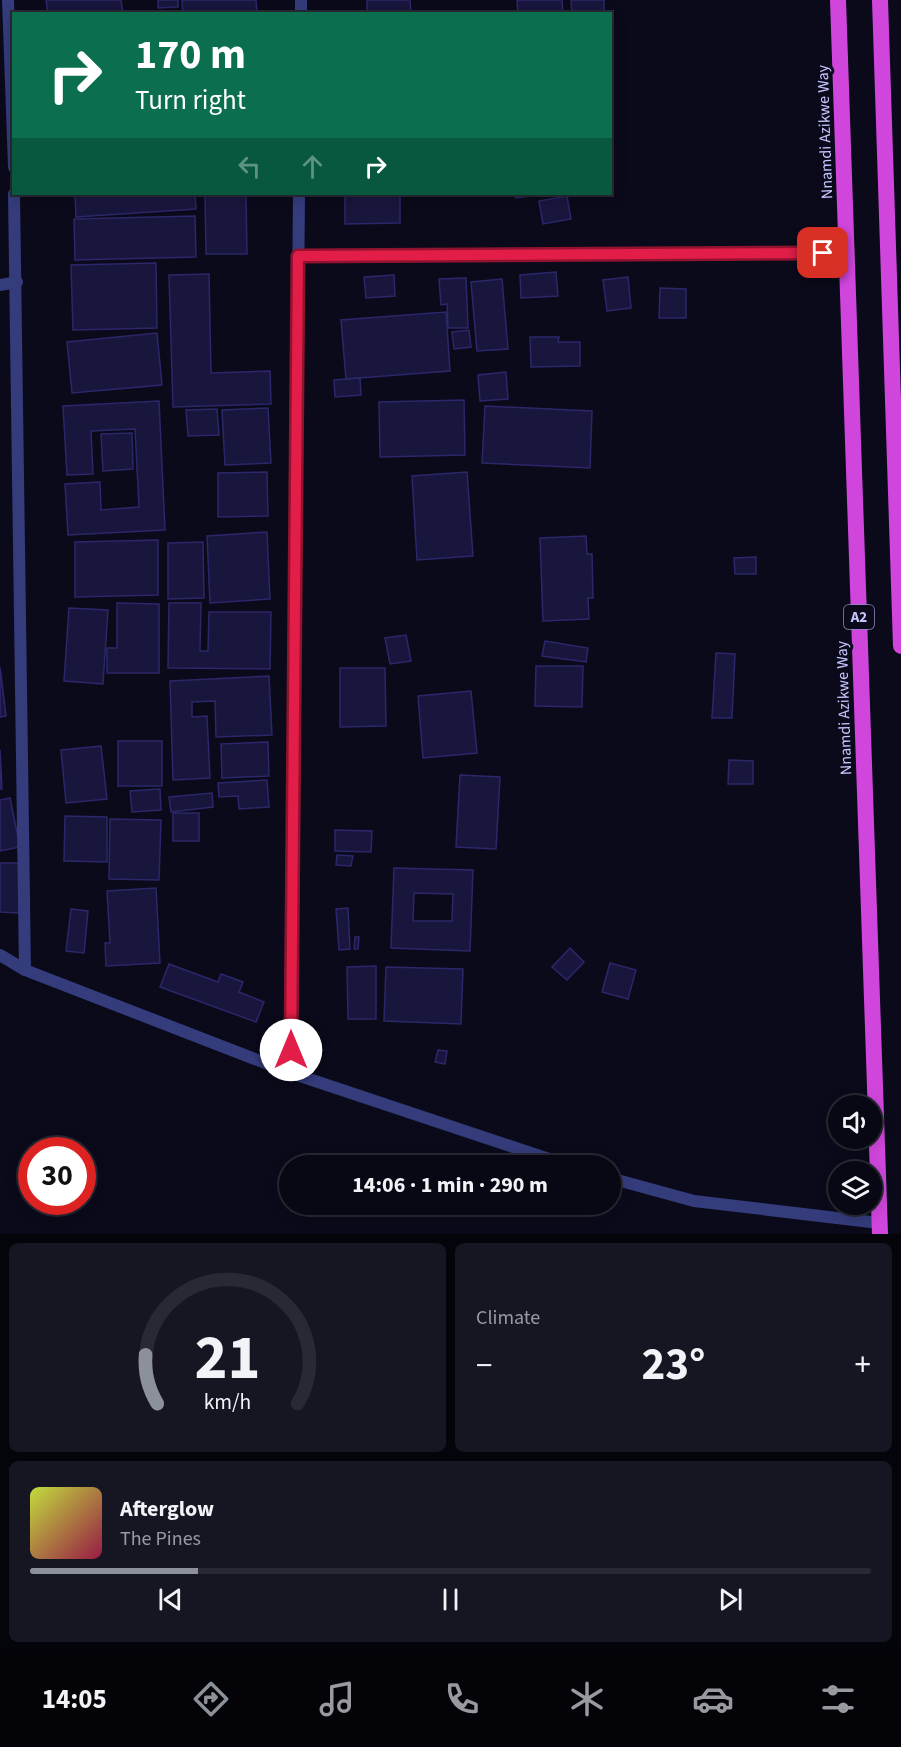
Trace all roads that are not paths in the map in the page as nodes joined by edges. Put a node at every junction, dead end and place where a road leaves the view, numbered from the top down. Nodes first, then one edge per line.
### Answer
1 (8, 0) edge
2 (838, 0) edge
3 (880, 0) edge
4 (5, 43) edge
5 (12, 139) edge
6 (14, 195) edge
7 (298, 195) edge
8 (847, 253) junction
9 (298, 256) junction
10 (17, 282) junction
11 (0, 285) edge
12 (897, 439) edge
13 (901, 646) edge
14 (0, 955) edge
15 (25, 970) junction
16 (291, 1073) junction
17 (537, 1155) edge
18 (621, 1181) edge
19 (879, 1229) edge

1 - 4 street
2 - 8 highway, Nnamdi Azikwe Way / A2
3 - 12 highway
4 - 5 street
6 - 10 street
7 - 9 street
8 - 9 street
8 - 19 highway, Nnamdi Azikwe Way / A2
9 - 16 street
10 - 11 street
10 - 15 street
12 - 13 highway
14 - 15 street
15 - 16 street
16 - 17 street
18 - 19 street

